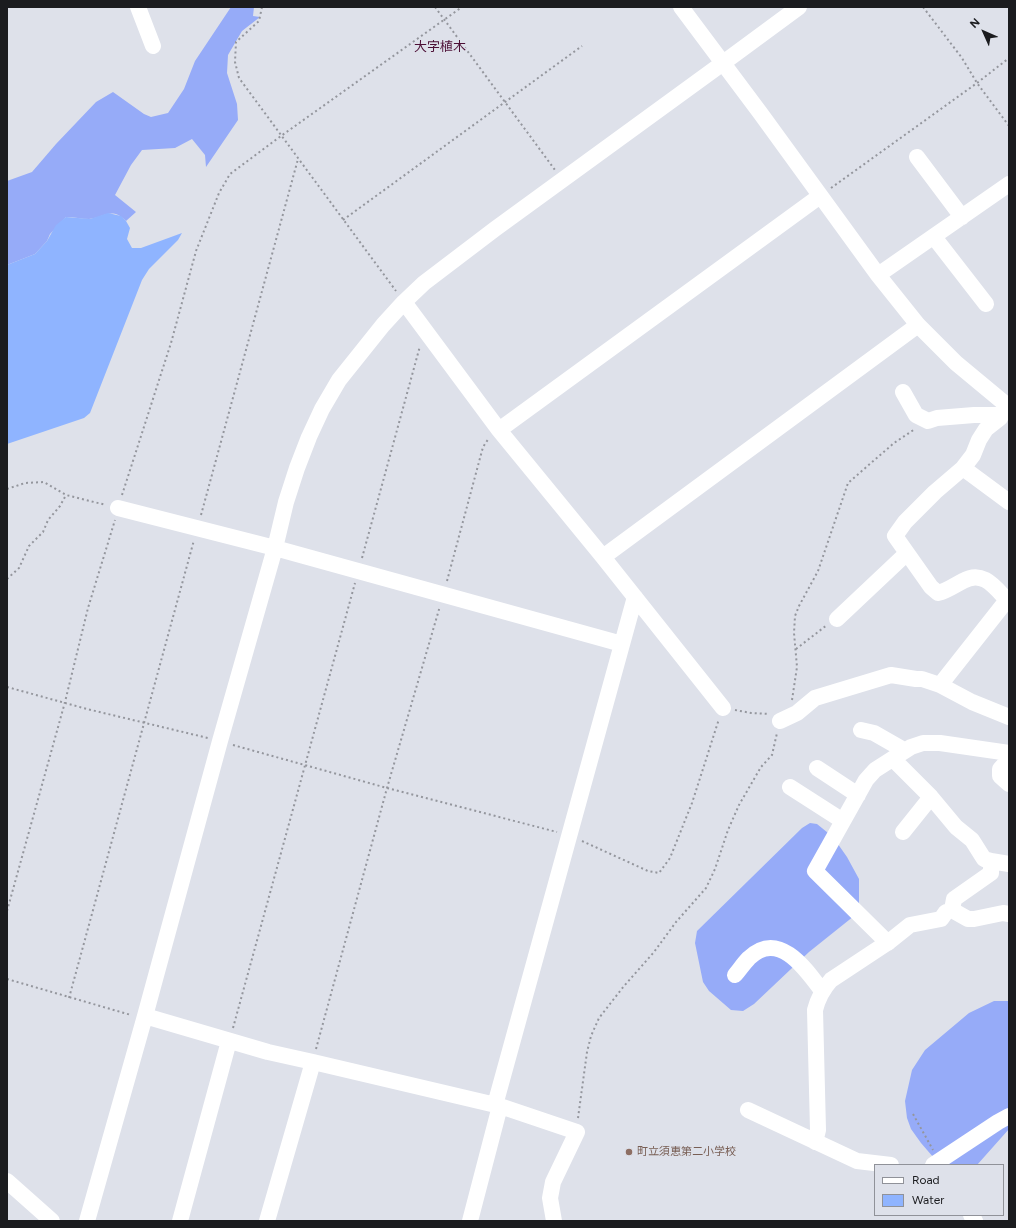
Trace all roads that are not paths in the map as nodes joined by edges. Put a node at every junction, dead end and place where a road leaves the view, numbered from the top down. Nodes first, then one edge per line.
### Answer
1 (138, 7) edge
2 (681, 7) edge
3 (799, 7) edge
4 (153, 46) dead end
5 (723, 63) junction
6 (916, 157) dead end
7 (1009, 184) edge
8 (820, 196) junction
9 (962, 217) junction
10 (934, 237) junction
11 (878, 275) junction
12 (404, 302) junction
13 (986, 304) dead end
14 (918, 326) junction
15 (903, 392) dead end
16 (1006, 409) edge
17 (499, 430) junction
18 (963, 468) junction
19 (1009, 502) edge
20 (118, 508) road end
21 (274, 548) junction
22 (907, 553) junction
23 (603, 557) junction
24 (635, 597) junction
25 (1008, 601) edge
26 (837, 619) dead end
27 (622, 644) junction
28 (940, 685) junction
29 (723, 708) road end
30 (1009, 717) edge
31 (784, 719) road end
32 (861, 730) dead end
33 (1009, 753) edge
34 (898, 755) junction
35 (1009, 759) edge
36 (817, 768) dead end
37 (1009, 784) edge
38 (790, 787) dead end
39 (858, 795) junction
40 (931, 797) junction
41 (843, 821) junction
42 (903, 832) dead end
43 (991, 861) junction
44 (1009, 864) edge
45 (952, 910) junction
46 (1009, 914) edge
47 (888, 943) junction
48 (735, 975) dead end
49 (822, 991) junction
50 (145, 1016) junction
51 (230, 1041) junction
52 (313, 1062) junction
53 (497, 1105) junction
54 (748, 1110) dead end
55 (1009, 1116) edge
56 (815, 1142) junction
57 (936, 1163) edge
58 (882, 1164) edge
59 (7, 1181) edge
60 (52, 1221) edge
61 (87, 1221) edge
62 (180, 1221) edge
63 (267, 1221) edge
64 (470, 1221) edge
65 (554, 1221) edge

1 - 4 street
2 - 5 street
3 - 5 street
5 - 8 street
5 - 12 street
6 - 9 street
7 - 9 street
8 - 11 street
8 - 17 street
9 - 10 street
10 - 11 street
10 - 13 street
11 - 14 street
12 - 17 street
12 - 21 street
14 - 16 street
14 - 23 street
15 - 16 street
16 - 18 street
17 - 23 street
18 - 19 street
18 - 22 street
20 - 21 street
21 - 27 street
21 - 50 street
22 - 25 street
22 - 26 street
23 - 24 street
24 - 27 street
24 - 29 street
25 - 28 street
27 - 53 street
28 - 30 street
28 - 31 street
32 - 34 street
33 - 34 street
34 - 39 street
34 - 40 street
35 - 37 street
36 - 39 street
38 - 41 street
39 - 41 street
40 - 42 street
40 - 43 street
41 - 47 street
43 - 44 street
43 - 45 street
45 - 46 street
45 - 47 street
47 - 49 street
48 - 49 street
49 - 56 street
50 - 51 street
50 - 61 street
51 - 52 street
51 - 62 street
52 - 53 street
52 - 63 street
53 - 64 street
53 - 65 street
54 - 56 street
55 - 57 street
56 - 58 street
59 - 60 street

